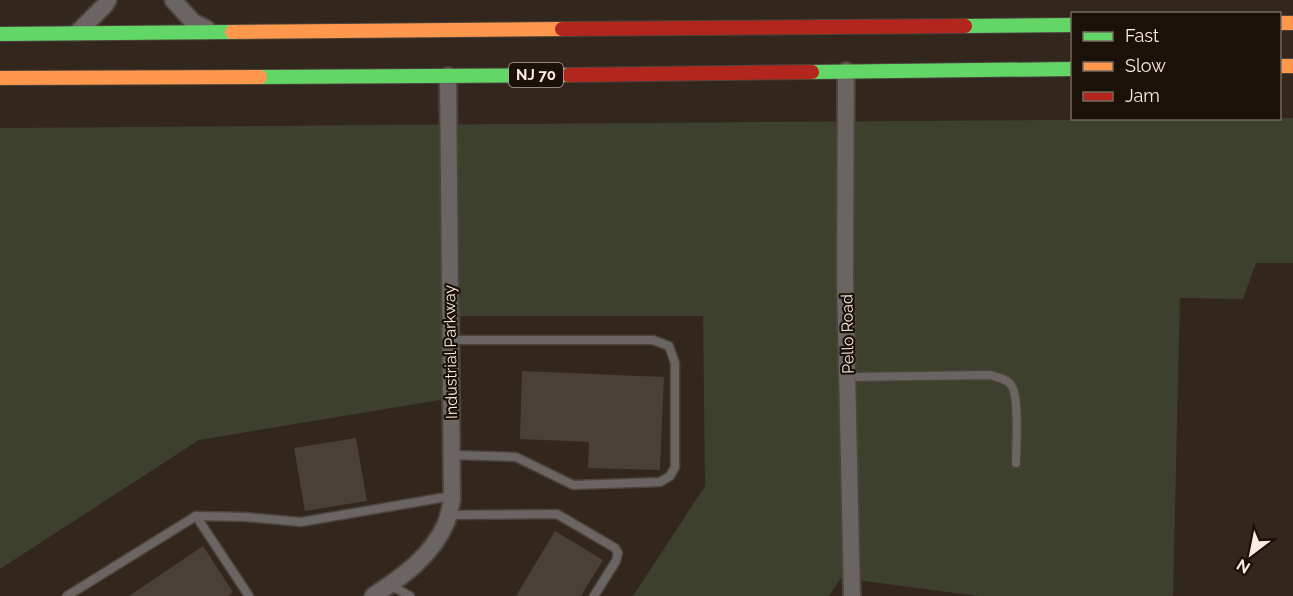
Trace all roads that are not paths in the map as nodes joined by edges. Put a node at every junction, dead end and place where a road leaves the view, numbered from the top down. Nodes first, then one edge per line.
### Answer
1 (108, 0) edge
2 (173, 0) edge
3 (1071, 25) edge
4 (77, 33) junction
5 (216, 33) junction
6 (0, 34) edge
7 (1071, 69) edge
8 (846, 71) junction
9 (448, 76) junction
10 (0, 78) edge
11 (450, 340) junction
12 (848, 377) junction
13 (452, 455) junction
14 (1016, 463) dead end
15 (452, 496) junction
16 (448, 515) junction
17 (196, 516) junction
18 (390, 585) junction
19 (67, 596) edge
20 (249, 596) edge
21 (373, 596) edge
22 (410, 596) edge
23 (594, 596) edge
24 (852, 596) edge

1 - 4 street
2 - 5 street
3 - 5 highway
4 - 5 highway
4 - 6 highway
7 - 8 highway, NJ 70
8 - 9 highway, NJ 70
8 - 12 street, Pello Road
9 - 10 highway, NJ 70
9 - 11 street, Industrial Parkway
11 - 13 street, Industrial Parkway
11 - 13 lane
12 - 14 lane
12 - 24 street, Pello Road
13 - 15 street, Industrial Parkway
15 - 16 street, Industrial Parkway
15 - 17 lane
16 - 18 street, Industrial Parkway
16 - 23 lane
17 - 19 lane
17 - 20 lane
18 - 21 street, Industrial Parkway
18 - 22 lane

